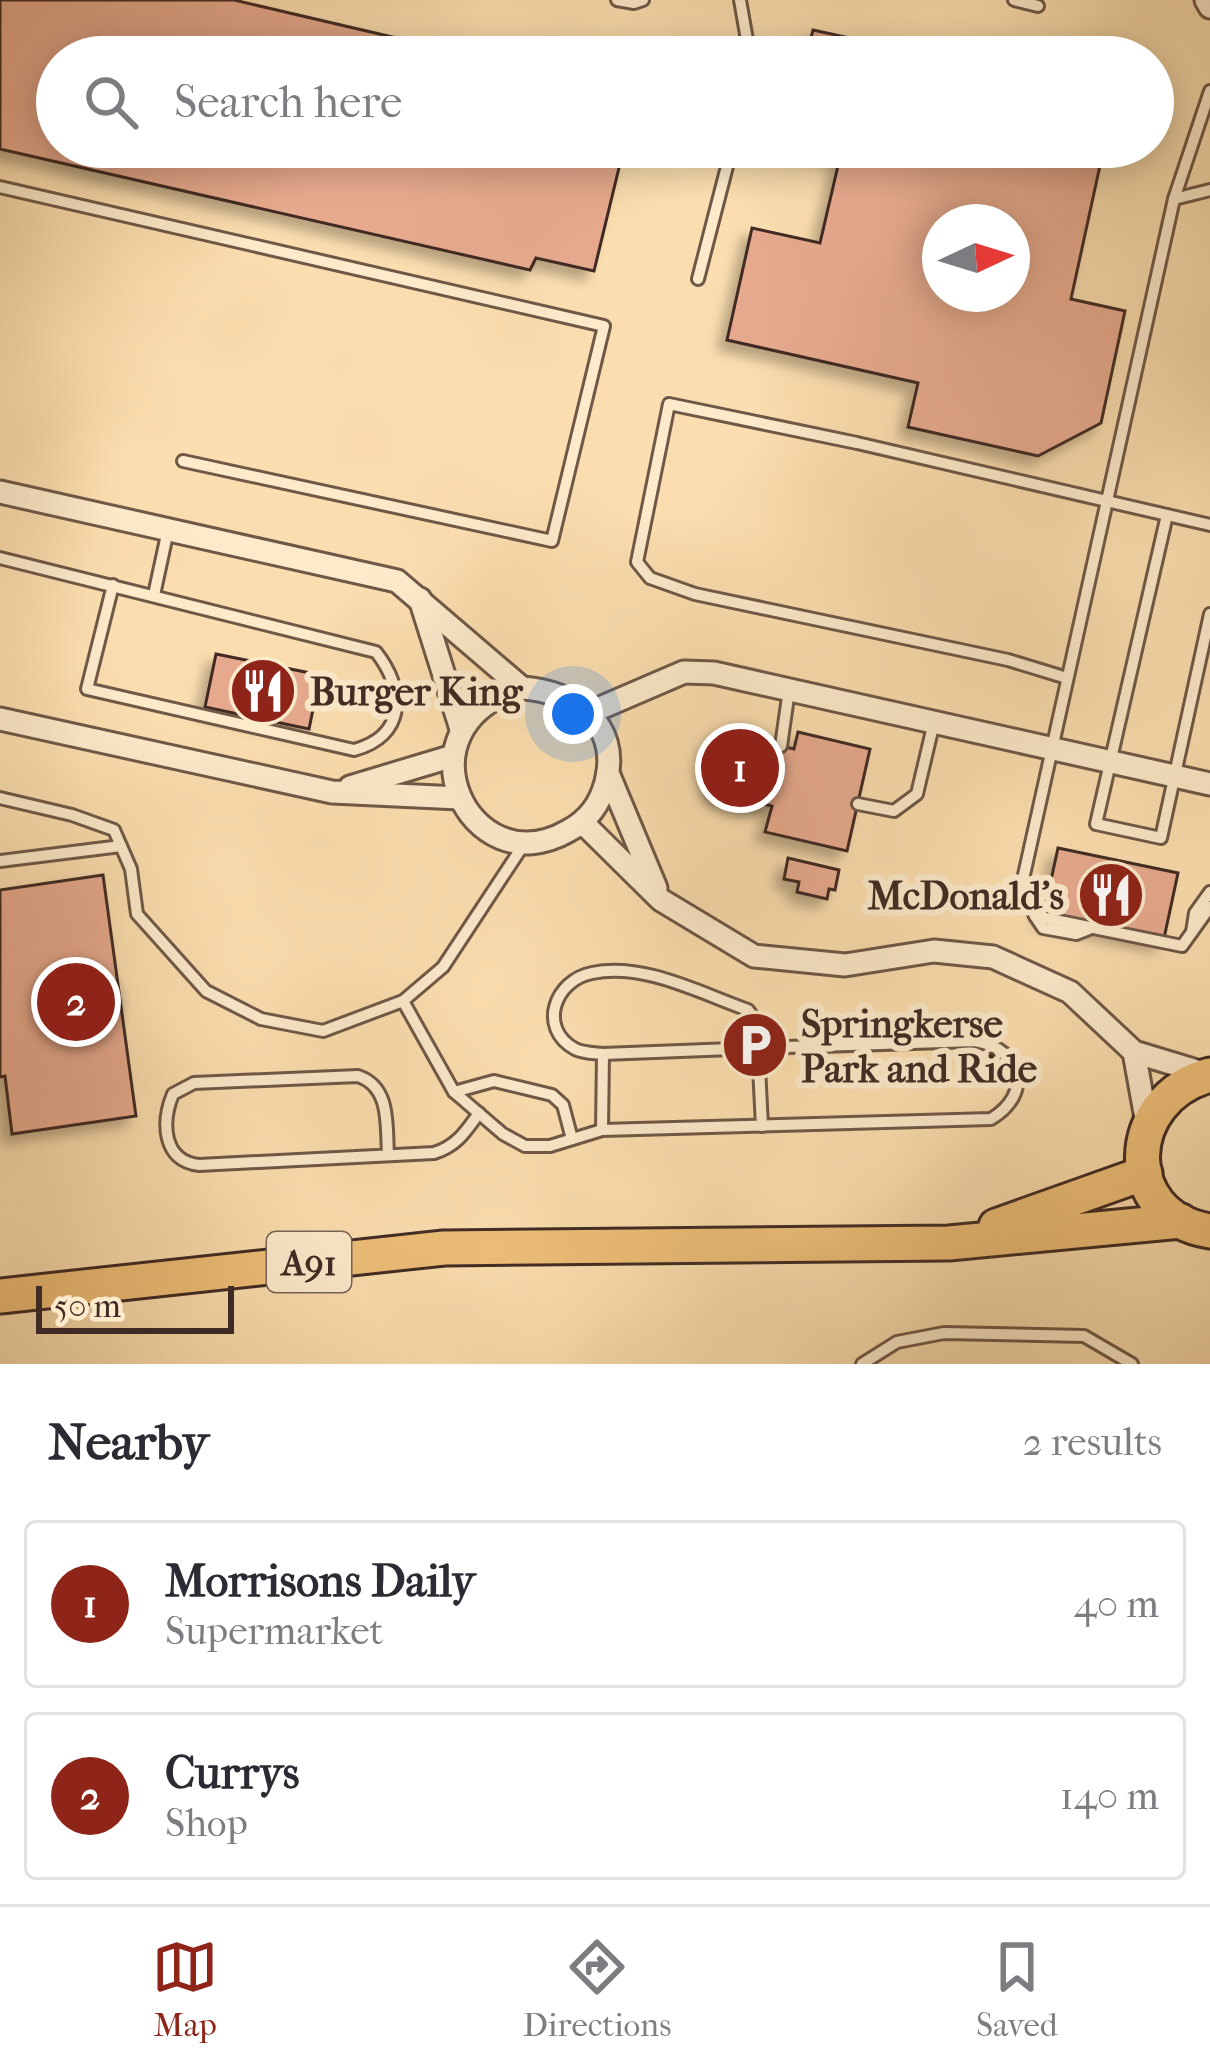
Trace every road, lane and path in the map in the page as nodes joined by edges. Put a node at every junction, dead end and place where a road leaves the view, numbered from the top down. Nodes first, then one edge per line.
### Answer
1 (617, 0) edge
2 (643, 0) edge
3 (740, 0) edge
4 (1014, 0) edge
5 (1038, 6) dead end
6 (746, 36) edge
7 (1210, 91) edge
8 (727, 168) edge
9 (0, 188) edge
10 (1210, 190) edge
11 (1174, 200) junction
12 (698, 279) dead end
13 (183, 461) dead end
14 (0, 492) edge
15 (1107, 500) junction
16 (1167, 514) junction
17 (1210, 525) edge
18 (168, 530) junction
19 (0, 558) edge
20 (113, 585) junction
21 (154, 596) junction
22 (420, 598) junction
23 (1210, 614) edge
24 (1067, 678) junction
25 (522, 688) junction
26 (789, 690) junction
27 (591, 712) junction
28 (0, 719) edge
29 (934, 722) junction
30 (461, 729) junction
31 (781, 746) dead end
32 (1052, 749) junction
33 (453, 755) junction
34 (1110, 762) junction
35 (608, 773) junction
36 (1175, 776) junction
37 (1210, 784) edge
38 (332, 792) junction
39 (0, 798) edge
40 (459, 798) junction
41 (858, 804) dead end
42 (583, 823) junction
43 (524, 844) junction
44 (122, 846) junction
45 (0, 861) edge
46 (1210, 892) edge
47 (661, 900) junction
48 (1210, 907) edge
49 (1192, 933) junction
50 (404, 1001) junction
51 (758, 1048) junction
52 (1134, 1052) junction
53 (603, 1054) junction
54 (1210, 1075) edge
55 (454, 1092) junction
56 (479, 1113) junction
57 (1147, 1124) junction
58 (762, 1126) junction
59 (602, 1130) junction
60 (572, 1139) junction
61 (388, 1154) junction
62 (1144, 1173) junction
63 (1196, 1226) edge
64 (949, 1243) junction
65 (0, 1296) edge
66 (862, 1364) edge
67 (1132, 1364) edge

1 - 2 lane
3 - 6 lane
4 - 5 lane
7 - 11 lane
8 - 12 lane
9 - 13 lane
10 - 11 lane
11 - 15 lane
14 - 18 street
15 - 16 lane
15 - 24 lane
15 - 24 lane
16 - 17 lane
16 - 34 lane
18 - 21 lane
18 - 22 street
19 - 20 lane
20 - 21 lane
20 - 21 lane
22 - 25 street
22 - 30 street
23 - 36 lane
24 - 32 lane
25 - 27 street
25 - 30 street
26 - 27 street
26 - 29 street
26 - 31 lane
27 - 35 street
28 - 38 street
29 - 32 street
29 - 41 lane
30 - 33 street
32 - 34 street
32 - 49 lane
33 - 38 street
33 - 40 street
34 - 36 street
34 - 36 lane
35 - 42 street
35 - 47 street
36 - 37 street
38 - 40 street
39 - 44 lane
40 - 43 street
42 - 43 street
42 - 47 street
43 - 50 lane
44 - 45 lane
44 - 50 lane
46 - 49 lane
47 - 52 street
48 - 49 lane
50 - 55 lane
51 - 53 lane
51 - 53 lane
51 - 58 lane
51 - 58 lane
52 - 54 street
52 - 57 street
53 - 59 lane
54 - 57 main road
55 - 56 lane
55 - 60 lane
56 - 60 lane
56 - 61 lane
57 - 62 main road
58 - 59 lane
59 - 60 lane
61 - 61 lane
62 - 63 main road, A91
62 - 64 main road, A91
63 - 64 main road, A91
64 - 65 main road, A91
66 - 67 lane

